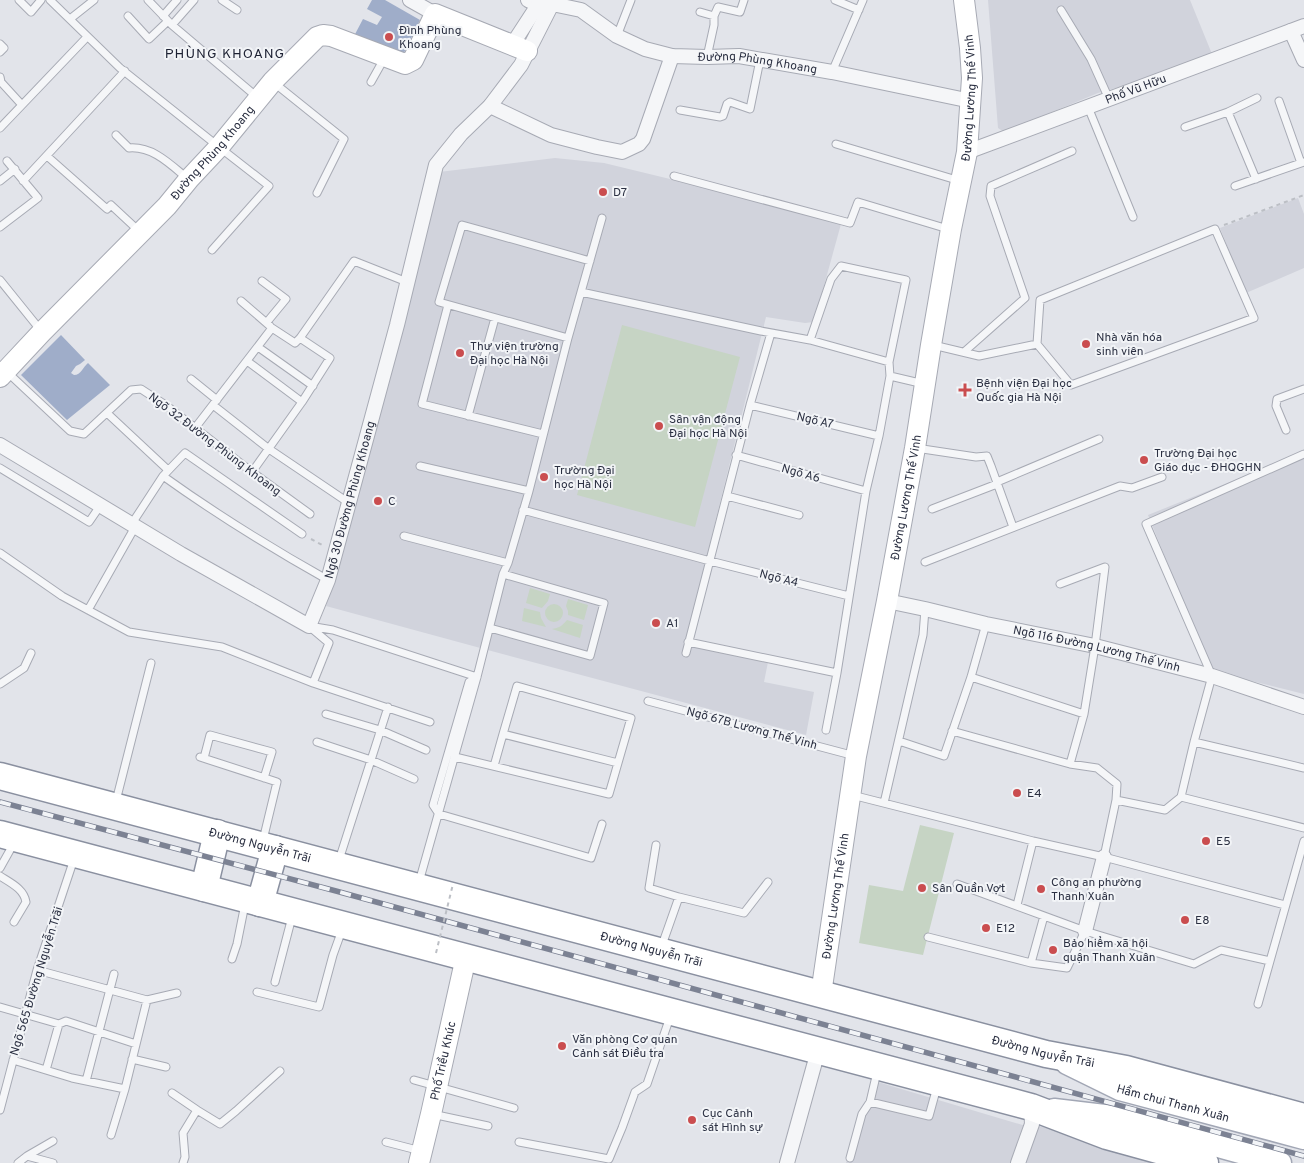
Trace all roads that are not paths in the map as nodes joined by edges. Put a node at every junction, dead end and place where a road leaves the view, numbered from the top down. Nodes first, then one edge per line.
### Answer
1 (19, 0) edge
2 (41, 0) edge
3 (50, 0) edge
4 (94, 0) edge
5 (148, 0) edge
6 (177, 0) edge
7 (194, 0) edge
8 (222, 0) edge
9 (410, 0) edge
10 (631, 0) edge
11 (744, 0) edge
12 (835, 0) edge
13 (863, 0) edge
14 (964, 0) edge
15 (539, 2) edge
16 (237, 10) dead end
17 (859, 10) junction
18 (1060, 10) dead end
19 (700, 12) dead end
20 (435, 14) junction
21 (128, 16) dead end
22 (714, 16) junction
23 (70, 19) junction
24 (167, 21) junction
25 (1297, 29) edge
26 (617, 36) junction
27 (87, 37) junction
28 (0, 44) edge
29 (520, 48) junction
30 (0, 52) edge
31 (672, 56) junction
32 (385, 57) junction
33 (707, 57) junction
34 (760, 60) junction
35 (1304, 60) edge
36 (125, 71) junction
37 (832, 72) junction
38 (0, 77) edge
39 (273, 81) junction
40 (371, 82) dead end
41 (1257, 98) dead end
42 (259, 99) junction
43 (1109, 99) junction
44 (971, 101) junction
45 (1278, 101) dead end
46 (22, 105) junction
47 (490, 106) junction
48 (1088, 107) junction
49 (680, 110) dead end
50 (1228, 112) junction
51 (1185, 127) dead end
52 (0, 128) edge
53 (116, 135) dead end
54 (836, 144) dead end
55 (219, 147) junction
56 (1072, 151) dead end
57 (967, 152) junction
58 (47, 156) junction
59 (7, 161) dead end
60 (1303, 163) edge
61 (14, 169) junction
62 (674, 176) dead end
63 (189, 179) junction
64 (1256, 179) junction
65 (0, 181) edge
66 (23, 181) junction
67 (961, 181) junction
68 (1235, 186) dead end
69 (317, 193) dead end
70 (1134, 217) dead end
71 (602, 218) dead end
72 (0, 226) edge
73 (951, 230) junction
74 (140, 232) junction
75 (212, 250) dead end
76 (590, 260) junction
77 (0, 280) edge
78 (262, 281) dead end
79 (407, 282) junction
80 (581, 292) junction
81 (241, 300) dead end
82 (448, 305) junction
83 (494, 318) junction
84 (270, 325) junction
85 (42, 332) junction
86 (771, 333) junction
87 (300, 338) junction
88 (568, 338) junction
89 (810, 340) junction
90 (1037, 344) junction
91 (931, 345) junction
92 (258, 347) junction
93 (964, 352) junction
94 (247, 361) junction
95 (890, 362) junction
96 (3, 374) edge
97 (890, 376) junction
98 (191, 379) dead end
99 (924, 384) junction
100 (313, 386) junction
101 (1304, 389) edge
102 (302, 402) junction
103 (215, 403) junction
104 (750, 405) junction
105 (106, 413) junction
106 (468, 416) junction
107 (195, 428) junction
108 (1286, 430) dead end
109 (543, 434) junction
110 (879, 436) junction
111 (1100, 439) dead end
112 (0, 445) edge
113 (915, 448) junction
114 (269, 449) junction
115 (1304, 454) edge
116 (736, 455) junction
117 (420, 466) dead end
118 (0, 468) edge
119 (168, 470) junction
120 (252, 472) junction
121 (164, 476) junction
122 (1162, 477) dead end
123 (997, 483) junction
124 (529, 491) junction
125 (866, 491) junction
126 (727, 496) junction
127 (348, 504) junction
128 (100, 506) junction
129 (932, 509) dead end
130 (524, 510) junction
131 (310, 514) dead end
132 (799, 515) dead end
133 (133, 526) junction
134 (1013, 527) junction
135 (302, 534) road end
136 (404, 536) dead end
137 (0, 553) edge
138 (710, 561) junction
139 (925, 562) dead end
140 (508, 563) junction
141 (504, 574) junction
142 (328, 580) junction
143 (1060, 584) dead end
144 (848, 596) junction
145 (887, 601) junction
146 (924, 609) junction
147 (88, 610) junction
148 (986, 624) junction
149 (309, 626) junction
150 (490, 628) junction
151 (688, 642) junction
152 (1095, 646) junction
153 (31, 653) dead end
154 (686, 653) dead end
155 (151, 663) dead end
156 (837, 673) junction
157 (1212, 676) junction
158 (477, 677) junction
159 (970, 677) junction
160 (314, 683) junction
161 (0, 684) edge
162 (648, 701) dead end
163 (388, 707) junction
164 (1304, 707) edge
165 (326, 714) dead end
166 (1084, 714) junction
167 (430, 722) dead end
168 (380, 730) junction
169 (826, 730) dead end
170 (952, 731) junction
171 (503, 734) junction
172 (899, 741) junction
173 (317, 742) dead end
174 (1194, 742) junction
175 (426, 750) dead end
176 (856, 756) junction
177 (455, 757) junction
178 (371, 760) junction
179 (618, 763) junction
180 (1070, 764) junction
181 (494, 766) junction
182 (1304, 768) edge
183 (0, 776) edge
184 (264, 778) junction
185 (414, 779) dead end
186 (850, 794) junction
187 (1181, 797) junction
188 (1116, 800) junction
189 (884, 803) junction
190 (115, 806) junction
191 (439, 814) junction
192 (602, 824) dead end
193 (1304, 828) edge
194 (216, 833) junction
195 (9, 836) edge
196 (1033, 841) junction
197 (1304, 841) edge
198 (656, 845) dead end
199 (268, 847) junction
200 (76, 854) junction
201 (1104, 857) junction
202 (337, 865) junction
203 (0, 868) edge
204 (0, 876) edge
205 (768, 882) dead end
206 (957, 884) dead end
207 (418, 886) junction
208 (207, 891) junction
209 (679, 897) junction
210 (253, 901) junction
211 (1285, 905) junction
212 (1017, 906) junction
213 (293, 912) junction
214 (1044, 916) junction
215 (14, 922) dead end
216 (344, 925) junction
217 (1085, 930) junction
218 (928, 936) dead end
219 (660, 951) junction
220 (466, 958) junction
221 (232, 959) dead end
222 (1270, 961) junction
223 (1031, 963) junction
224 (38, 970) junction
225 (114, 974) dead end
226 (275, 982) dead end
227 (109, 990) junction
228 (257, 992) dead end
229 (177, 993) dead end
230 (820, 994) junction
231 (146, 1000) junction
232 (1258, 1004) dead end
233 (0, 1007) edge
234 (671, 1012) junction
235 (25, 1014) junction
236 (59, 1024) junction
237 (98, 1032) junction
238 (136, 1044) junction
239 (818, 1051) junction
240 (1046, 1054) junction
241 (132, 1059) junction
242 (13, 1060) junction
243 (166, 1067) dead end
244 (879, 1067) junction
245 (46, 1070) junction
246 (280, 1071) dead end
247 (414, 1080) dead end
248 (86, 1081) junction
249 (938, 1083) junction
250 (437, 1087) junction
251 (125, 1089) junction
252 (172, 1092) dead end
253 (870, 1102) junction
254 (1031, 1107) junction
255 (514, 1108) dead end
256 (0, 1110) edge
257 (197, 1110) junction
258 (431, 1114) junction
259 (1304, 1117) edge
260 (488, 1126) dead end
261 (111, 1135) dead end
262 (1304, 1138) edge
263 (53, 1141) dead end
264 (386, 1142) dead end
265 (518, 1142) dead end
266 (27, 1156) junction
267 (420, 1157) edge
268 (850, 1158) dead end
269 (18, 1163) edge
270 (53, 1163) edge
271 (183, 1163) edge
272 (787, 1163) edge
273 (1018, 1163) edge
274 (1205, 1163) edge
275 (1280, 1163) edge

1 - 2 lane
3 - 23 lane
4 - 23 lane
5 - 24 lane
6 - 24 lane
7 - 24 lane
8 - 16 lane
9 - 20 street
10 - 26 lane
11 - 22 lane
12 - 17 lane
13 - 17 lane
14 - 44 street, Đường Lương Thế Vinh
15 - 26 street, Đường Phùng Khoang
15 - 29 street, Đường Phùng Khoang
17 - 37 lane
18 - 43 lane
19 - 22 lane
20 - 29 street
20 - 32 street, Đường Phùng Khoang
21 - 24 lane
22 - 33 lane
23 - 27 lane
24 - 42 lane
25 - 35 street
25 - 43 street, Phố Vũ Hữu
26 - 31 street, Đường Phùng Khoang
27 - 36 lane
27 - 46 lane
28 - 30 lane
29 - 47 street, Ngõ 30 Đường Phùng Khoang
31 - 33 street, Đường Phùng Khoang
31 - 47 street
32 - 39 street, Đường Phùng Khoang
32 - 40 lane
33 - 34 street, Đường Phùng Khoang
34 - 37 street, Đường Phùng Khoang
34 - 49 lane
36 - 55 lane
36 - 58 lane
37 - 44 street, Đường Phùng Khoang
38 - 46 lane
39 - 42 street, Đường Phùng Khoang
39 - 69 lane
41 - 50 lane
42 - 55 street, Đường Phùng Khoang
43 - 48 street, Phố Vũ Hữu
44 - 57 street, Đường Lương Thế Vinh
45 - 60 lane
46 - 52 lane
47 - 79 street, Ngõ 30 Đường Phùng Khoang
48 - 57 street, Phố Vũ Hữu
48 - 70 lane
50 - 51 lane
50 - 64 lane
53 - 63 lane
54 - 67 lane
55 - 63 street, Đường Phùng Khoang
55 - 75 lane
56 - 93 lane
57 - 67 street, Đường Lương Thế Vinh
58 - 66 lane
58 - 74 lane
59 - 61 lane
60 - 64 lane
61 - 65 lane
61 - 66 lane
62 - 73 lane
63 - 74 street, Đường Phùng Khoang
64 - 68 lane
66 - 72 lane
67 - 73 street, Đường Lương Thế Vinh
71 - 76 lane
73 - 91 street, Đường Lương Thế Vinh
74 - 85 street, Đường Phùng Khoang
76 - 80 lane
76 - 82 lane
77 - 85 lane
78 - 84 lane
79 - 87 lane
79 - 127 street, Ngõ 30 Đường Phùng Khoang
80 - 86 lane
80 - 88 lane
81 - 84 lane
82 - 83 lane
82 - 106 lane
83 - 88 lane
83 - 106 lane
84 - 87 lane
84 - 92 lane
85 - 96 street, Đường Phùng Khoang
86 - 89 lane
86 - 104 lane
87 - 100 lane
88 - 109 lane
89 - 95 lane
89 - 95 lane
90 - 90 lane
90 - 93 lane
91 - 93 lane
91 - 99 street, Đường Lương Thế Vinh
92 - 94 lane
92 - 100 lane
94 - 102 lane
94 - 103 lane
95 - 97 lane
96 - 105 lane, Ngõ 32 Đường Phùng Khoang
97 - 99 lane
97 - 110 lane
98 - 103 lane
99 - 113 street, Đường Lương Thế Vinh
100 - 102 lane
101 - 108 lane
102 - 114 lane
103 - 107 lane
103 - 114 lane
104 - 110 lane, Ngõ A7
104 - 116 lane
105 - 107 lane, Ngõ 32 Đường Phùng Khoang
105 - 119 lane
106 - 109 lane
107 - 120 lane, Ngõ 32 Đường Phùng Khoang
109 - 124 lane
110 - 125 lane
111 - 123 lane
112 - 128 street
113 - 123 lane
113 - 145 street, Đường Lương Thế Vinh
114 - 120 lane
114 - 127 lane
115 - 157 lane
116 - 125 lane, Ngõ A6
116 - 126 lane
117 - 124 lane
118 - 128 lane
119 - 121 lane
119 - 135 lane
120 - 131 lane, Ngõ 32 Đường Phùng Khoang
121 - 133 lane
121 - 142 lane
122 - 134 lane
123 - 129 lane
123 - 134 lane
124 - 130 lane
125 - 144 lane
126 - 132 lane
126 - 138 lane
127 - 142 street, Ngõ 30 Đường Phùng Khoang
128 - 133 street
130 - 138 lane, Ngõ A4
130 - 140 lane
133 - 147 lane
133 - 149 street
134 - 139 lane
136 - 140 lane
137 - 147 lane
138 - 144 lane, Ngõ A4
138 - 151 lane
140 - 141 lane
141 - 150 lane
141 - 150 lane
142 - 149 street, Ngõ 30 Đường Phùng Khoang
143 - 152 lane
144 - 156 lane
145 - 146 street, Ngõ 116 Đường Lương Thế Vinh
145 - 176 street, Đường Lương Thế Vinh
146 - 148 street, Ngõ 116 Đường Lương Thế Vinh
146 - 172 lane
147 - 160 lane
148 - 152 street, Ngõ 116 Đường Lương Thế Vinh
148 - 159 lane
149 - 158 lane
149 - 160 lane
150 - 158 lane
151 - 154 lane
151 - 156 lane
152 - 157 street, Ngõ 116 Đường Lương Thế Vinh
152 - 166 lane
153 - 161 lane
155 - 190 lane
156 - 169 lane
157 - 164 street, Ngõ 116 Đường Lương Thế Vinh
157 - 174 lane
158 - 177 lane
158 - 191 lane
159 - 166 lane
159 - 170 lane
160 - 163 lane
162 - 176 lane, Ngõ 67B Lương Thế Vinh
163 - 167 lane
163 - 168 lane
165 - 168 lane
166 - 180 lane
168 - 175 lane
168 - 178 lane
170 - 172 lane
170 - 180 lane
171 - 179 lane
171 - 179 lane
171 - 181 lane
172 - 189 lane
173 - 178 lane
174 - 182 lane
174 - 187 lane
176 - 186 street, Đường Lương Thế Vinh
177 - 181 lane
177 - 191 lane
178 - 185 lane
178 - 202 lane
179 - 181 lane
180 - 188 lane
183 - 190 highway, Đường Nguyễn Trãi
184 - 184 lane
184 - 199 lane
186 - 189 lane
186 - 230 street, Đường Lương Thế Vinh
187 - 188 lane
187 - 193 lane
188 - 201 lane
189 - 196 lane
190 - 194 highway, Đường Nguyễn Trãi
191 - 192 lane
191 - 207 lane
194 - 199 highway, Đường Nguyễn Trãi
194 - 208 highway
195 - 200 highway
195 - 203 lane
196 - 201 lane
196 - 212 lane
197 - 211 lane
198 - 209 lane
199 - 202 highway, Đường Nguyễn Trãi
199 - 210 highway
200 - 208 highway
200 - 224 lane, Ngõ 565 Đường Nguyễn Trãi
201 - 211 lane
201 - 217 street
202 - 207 highway, Đường Nguyễn Trãi
204 - 215 lane
205 - 209 lane
206 - 212 lane
207 - 219 highway, Đường Nguyễn Trãi
208 - 210 highway
209 - 219 lane
210 - 213 highway
210 - 221 lane
211 - 222 lane
212 - 214 lane
213 - 216 highway
213 - 226 lane
214 - 217 lane
214 - 223 lane
216 - 220 highway
216 - 228 lane
217 - 222 lane
217 - 223 lane
218 - 223 lane
219 - 230 highway, Đường Nguyễn Trãi
220 - 234 highway
220 - 250 street, Phố Triều Khúc
222 - 232 lane
224 - 227 lane
224 - 235 lane, Ngõ 565 Đường Nguyễn Trãi
225 - 227 lane
227 - 231 lane
227 - 237 lane
229 - 231 lane
230 - 240 highway, Đường Nguyễn Trãi
231 - 238 lane
233 - 235 lane
234 - 239 highway
234 - 265 lane
235 - 236 lane
235 - 242 lane, Ngõ 565 Đường Nguyễn Trãi
236 - 237 lane
236 - 245 lane
237 - 238 lane
237 - 248 lane
238 - 241 lane
239 - 244 highway
239 - 272 street
240 - 259 highway, Đường Nguyễn Trãi
240 - 262 main road, Hầm chui Thanh Xuân
241 - 243 lane
241 - 251 lane
242 - 245 lane
242 - 256 lane, Ngõ 565 Đường Nguyễn Trãi
244 - 249 highway
244 - 253 lane
245 - 248 lane
246 - 257 lane
247 - 250 lane
248 - 251 lane
249 - 253 lane
249 - 254 highway
250 - 255 lane
250 - 258 street, Phố Triều Khúc
251 - 261 lane
252 - 257 lane
253 - 268 lane
254 - 273 street
254 - 274 highway
254 - 275 main road
257 - 271 lane
258 - 260 lane
258 - 267 street, Phố Triều Khúc
263 - 266 lane
264 - 267 lane
266 - 269 lane
266 - 270 lane

